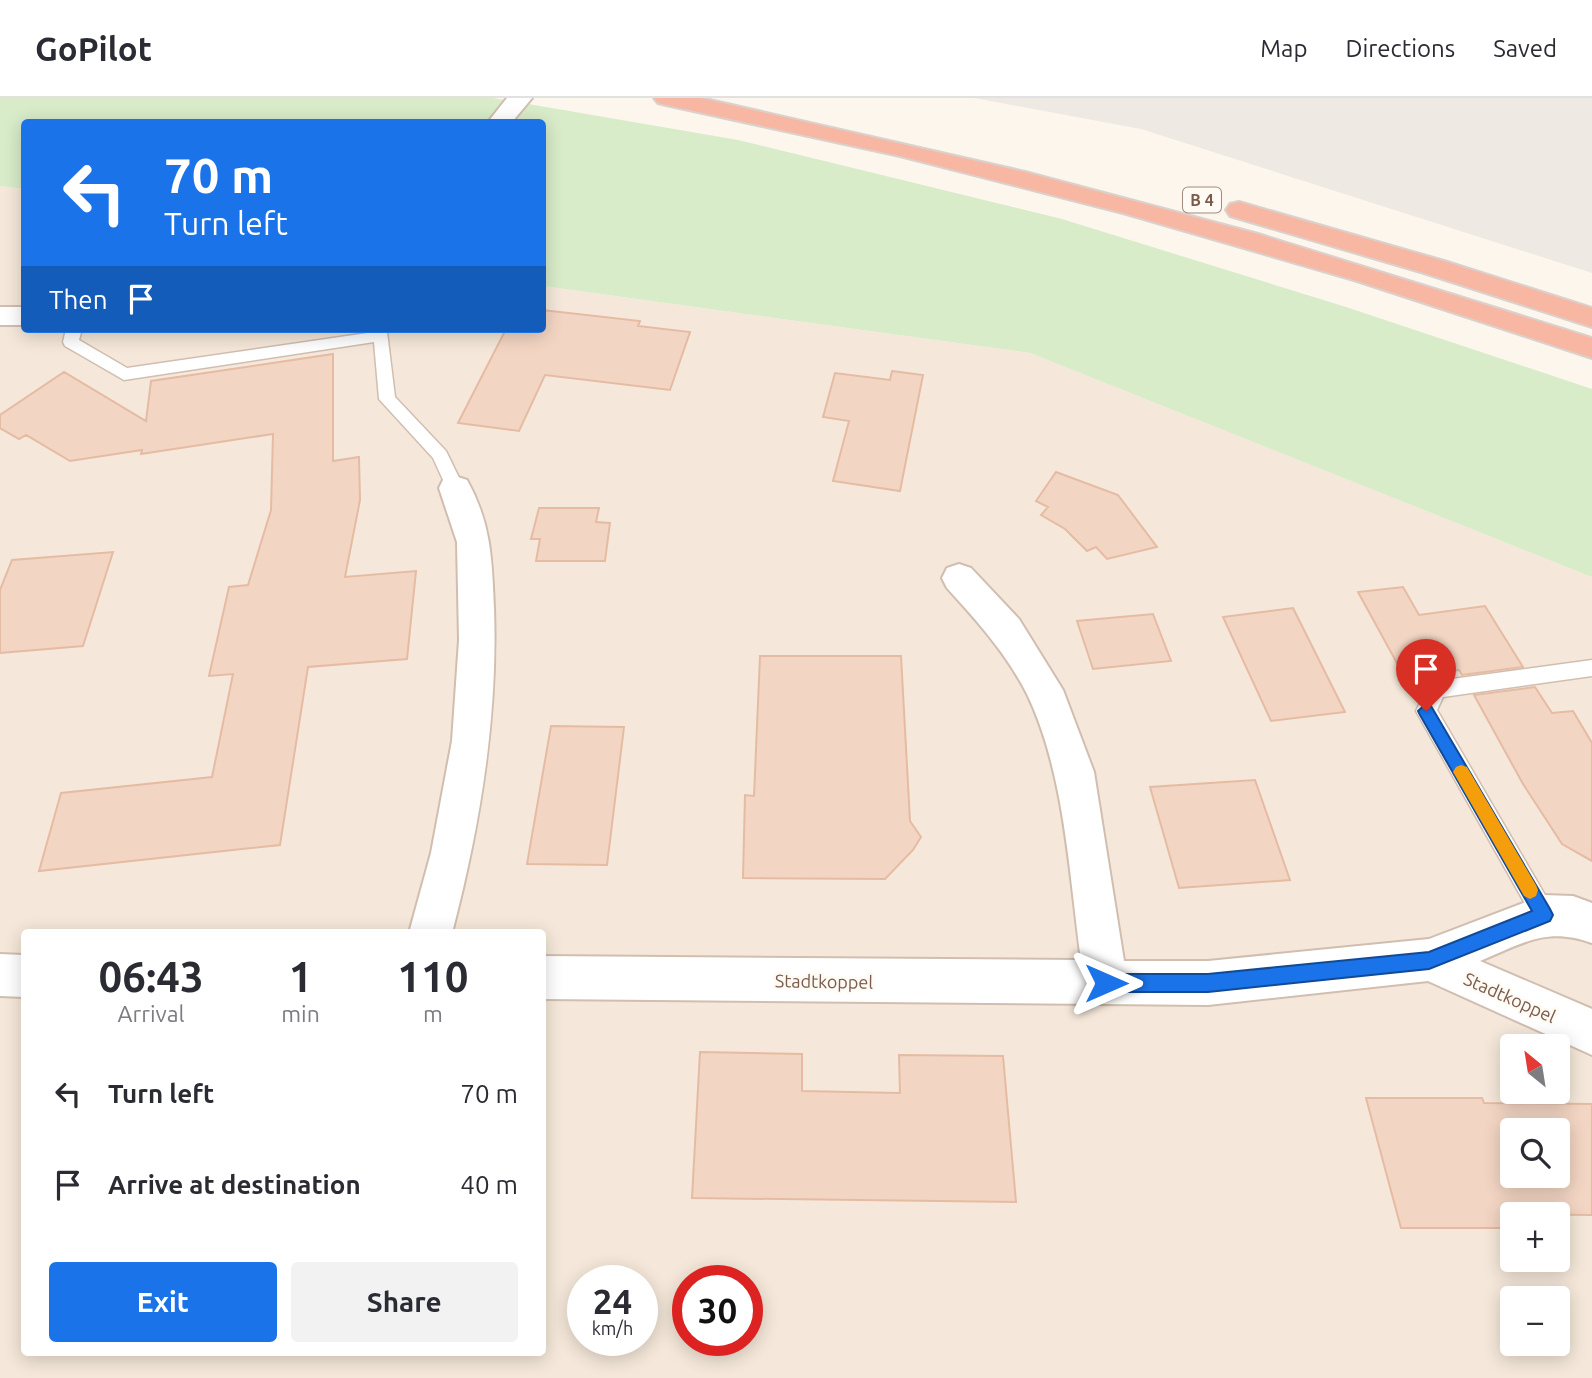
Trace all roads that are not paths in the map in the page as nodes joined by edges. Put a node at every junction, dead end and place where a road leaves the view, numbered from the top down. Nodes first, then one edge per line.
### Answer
1 (666, 98) edge
2 (518, 100) edge
3 (807, 104) dead end
4 (502, 119) edge
5 (1144, 185) dead end
6 (1222, 205) dead end
7 (0, 316) edge
8 (21, 316) edge
9 (1592, 318) edge
10 (73, 333) edge
11 (1592, 348) edge
12 (455, 488) joint
13 (959, 578) dead end
14 (1592, 668) edge
15 (1544, 915) junction
16 (1592, 923) edge
17 (431, 929) edge
18 (1429, 960) junction
19 (0, 975) edge
20 (21, 976) edge
21 (546, 977) edge
22 (1106, 983) junction
23 (1592, 1032) edge

1 - 11 highway, B 4
2 - 4 street
3 - 5 highway
6 - 9 highway, B 4
7 - 8 street
10 - 12 lane
12 - 17 street
13 - 22 street
14 - 15 lane
15 - 16 street, Stadtkoppel
15 - 18 street, Stadtkoppel
18 - 22 street, Stadtkoppel
18 - 23 street, Stadtkoppel
19 - 20 street
21 - 22 street, Stadtkoppel

